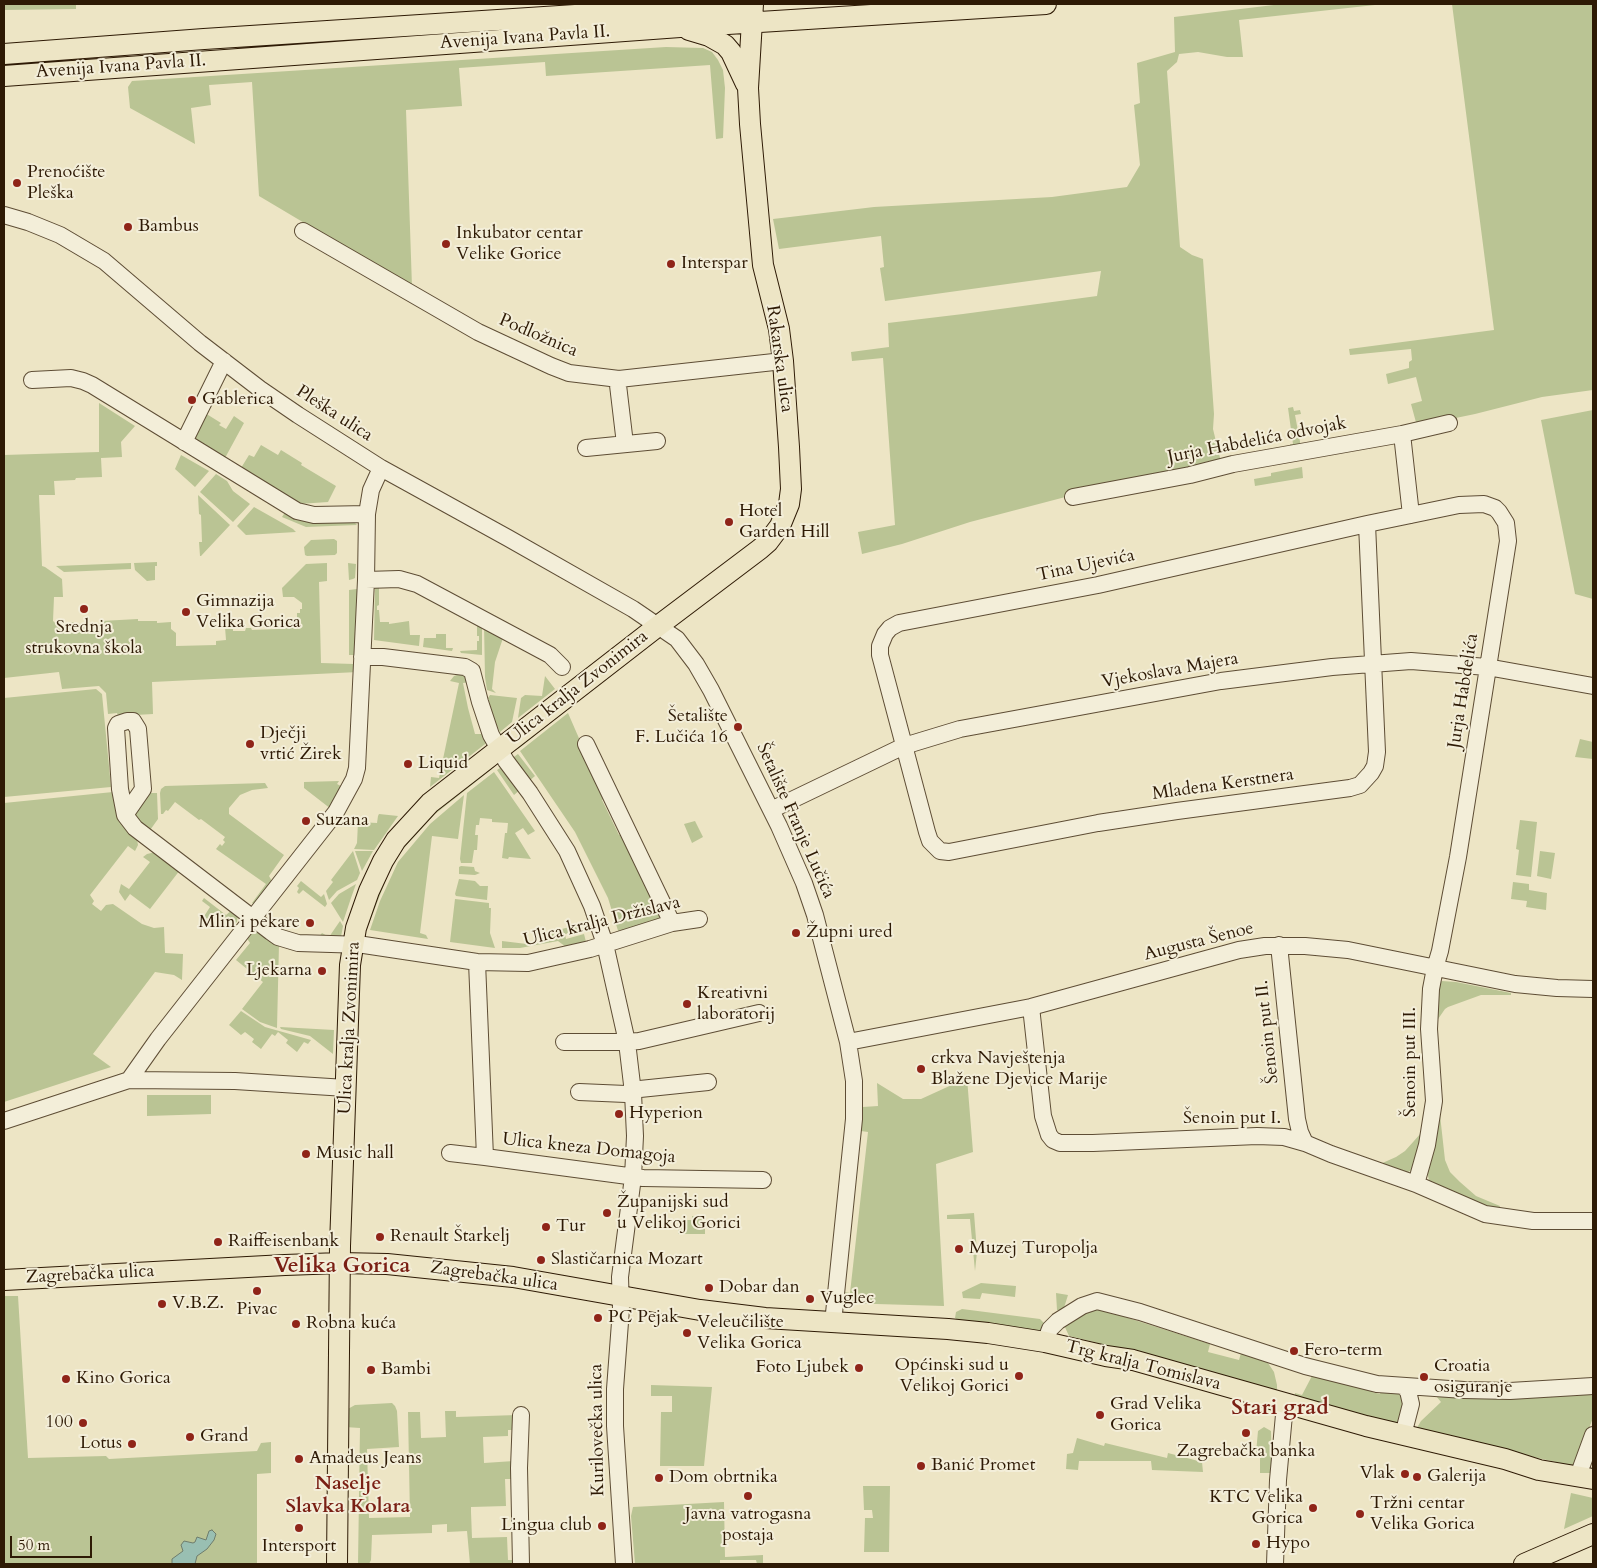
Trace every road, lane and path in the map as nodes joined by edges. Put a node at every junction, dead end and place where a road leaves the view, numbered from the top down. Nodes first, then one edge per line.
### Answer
1 (745, 4) edge
2 (1046, 4) edge
3 (752, 13) edge
4 (680, 27) junction
5 (4, 54) edge
6 (4, 76) edge
7 (748, 88) junction
8 (4, 215) edge
9 (303, 230) dead end
10 (224, 361) junction
11 (783, 361) junction
12 (620, 378) junction
13 (32, 380) dead end
14 (1450, 423) dead end
15 (1402, 434) junction
16 (657, 441) dead end
17 (184, 442) junction
18 (625, 444) junction
19 (586, 448) dead end
20 (380, 468) junction
21 (1073, 497) dead end
22 (367, 514) junction
23 (1411, 515) junction
24 (1367, 524) junction
25 (366, 580) junction
26 (658, 626) junction
27 (362, 657) junction
28 (1373, 663) junction
29 (1487, 666) junction
30 (562, 667) dead end
31 (1593, 686) edge
32 (586, 744) dead end
33 (904, 746) junction
34 (499, 750) junction
35 (771, 810) junction
36 (125, 815) junction
37 (253, 919) junction
38 (698, 919) dead end
39 (672, 923) junction
40 (606, 944) junction
41 (1279, 945) junction
42 (352, 946) junction
43 (477, 962) junction
44 (1435, 968) junction
45 (1593, 988) edge
46 (1031, 1007) junction
47 (759, 1013) dead end
48 (564, 1042) dead end
49 (627, 1042) junction
50 (848, 1042) junction
51 (129, 1080) junction
52 (708, 1082) dead end
53 (346, 1088) junction
54 (578, 1092) dead end
55 (632, 1093) junction
56 (4, 1121) edge
57 (1305, 1143) junction
58 (450, 1153) dead end
59 (485, 1157) junction
60 (633, 1177) junction
61 (764, 1180) dead end
62 (1416, 1184) junction
63 (1593, 1221) edge
64 (340, 1263) junction
65 (4, 1280) edge
66 (621, 1296) junction
67 (833, 1323) junction
68 (1045, 1342) junction
69 (1403, 1386) junction
70 (1593, 1386) edge
71 (1439, 1389) junction
72 (1285, 1404) junction
73 (521, 1415) dead end
74 (1406, 1427) junction
75 (1593, 1435) edge
76 (1585, 1477) edge
77 (1593, 1534) edge
78 (337, 1564) edge
79 (521, 1564) edge
80 (624, 1564) edge
81 (1275, 1564) edge
82 (1524, 1564) edge

1 - 5 main road, Avenija Ivana Pavla II.
2 - 3 main road, Avenija Ivana Pavla II.
3 - 4 main road, Avenija Ivana Pavla II.
3 - 7 main road, Rakarska ulica
4 - 6 main road, Avenija Ivana Pavla II.
4 - 7 main road
7 - 11 main road, Rakarska ulica
8 - 10 street, Pleška ulica
9 - 12 street, Podložnica
10 - 17 street
10 - 20 street, Pleška ulica
11 - 12 street, Podložnica
11 - 26 main road, Rakarska ulica
12 - 18 street
13 - 17 street
14 - 15 street, Jurja Habdelića odvojak
15 - 21 street, Jurja Habdelića odvojak
15 - 23 street
16 - 18 street
17 - 22 street
18 - 19 street
20 - 22 street
20 - 26 street, Pleška ulica
22 - 25 street
23 - 24 street, Tina Ujevića
23 - 29 street, Jurja Habdelića
24 - 28 street, Mladena Kerstnera
24 - 33 street, Tina Ujevića
25 - 27 street
25 - 30 street
26 - 34 main road, Ulica kralja Zvonimira
26 - 35 street, Šetalište Franje Lučića
27 - 34 street, Kurilovečka ulica
27 - 37 street
28 - 29 street, Vjekoslava Majera
28 - 33 street, Vjekoslava Majera
28 - 33 street, Mladena Kerstnera
29 - 31 street, Vjekoslava Majera
29 - 44 street, Jurja Habdelića
32 - 39 street
33 - 35 street, Vjekoslava Majera
34 - 40 street, Kurilovečka ulica
34 - 42 main road, Ulica kralja Zvonimira
35 - 50 street, Šetalište Franje Lučića
36 - 36 street
36 - 37 street, Ulica kralja Držislava
37 - 42 street, Ulica kralja Držislava
37 - 51 street
38 - 39 street, Ulica kralja Držislava
39 - 40 street, Ulica kralja Držislava
40 - 43 street, Ulica kralja Držislava
40 - 49 street, Kurilovečka ulica
41 - 44 street, Augusta Šenoe
41 - 46 street, Augusta Šenoe
41 - 57 street, Šenoin put II.
42 - 43 street, Ulica kralja Držislava
42 - 53 main road, Ulica kralja Zvonimira
43 - 59 street, Ulica kneza Domagoja
44 - 45 street, Augusta Šenoe
44 - 62 street, Šenoin put III.
46 - 50 street, Augusta Šenoe
46 - 57 street, Šenoin put I.
47 - 49 street
48 - 49 street
49 - 55 street, Kurilovečka ulica
50 - 67 street, Šetalište Franje Lučića
51 - 53 street
51 - 56 street
52 - 55 street
53 - 64 main road, Ulica kralja Zvonimira
54 - 55 street
55 - 60 street, Kurilovečka ulica
57 - 62 street, Šenoin put I.
58 - 59 street
59 - 60 street, Ulica kneza Domagoja
60 - 61 street, Ulica kneza Domagoja
60 - 66 street, Kurilovečka ulica
62 - 63 street, Šenoin put I.
64 - 65 main road, Zagrebačka ulica
64 - 66 main road, Zagrebačka ulica
64 - 78 main road, Ulica kralja Zvonimira
66 - 67 main road, Zagrebačka ulica
66 - 80 street, Kurilovečka ulica
67 - 68 main road, Trg kralja Tomislava
68 - 69 street, Trg kralja Tomislava
68 - 72 main road, Trg kralja Tomislava
69 - 71 street, Trg kralja Tomislava
69 - 74 street
70 - 71 street, Trg kralja Tomislava
71 - 74 street
72 - 74 main road, Trg kralja Tomislava
72 - 81 street
73 - 79 street
74 - 76 main road, Trg kralja Tomislava
75 - 76 street
77 - 82 main road

